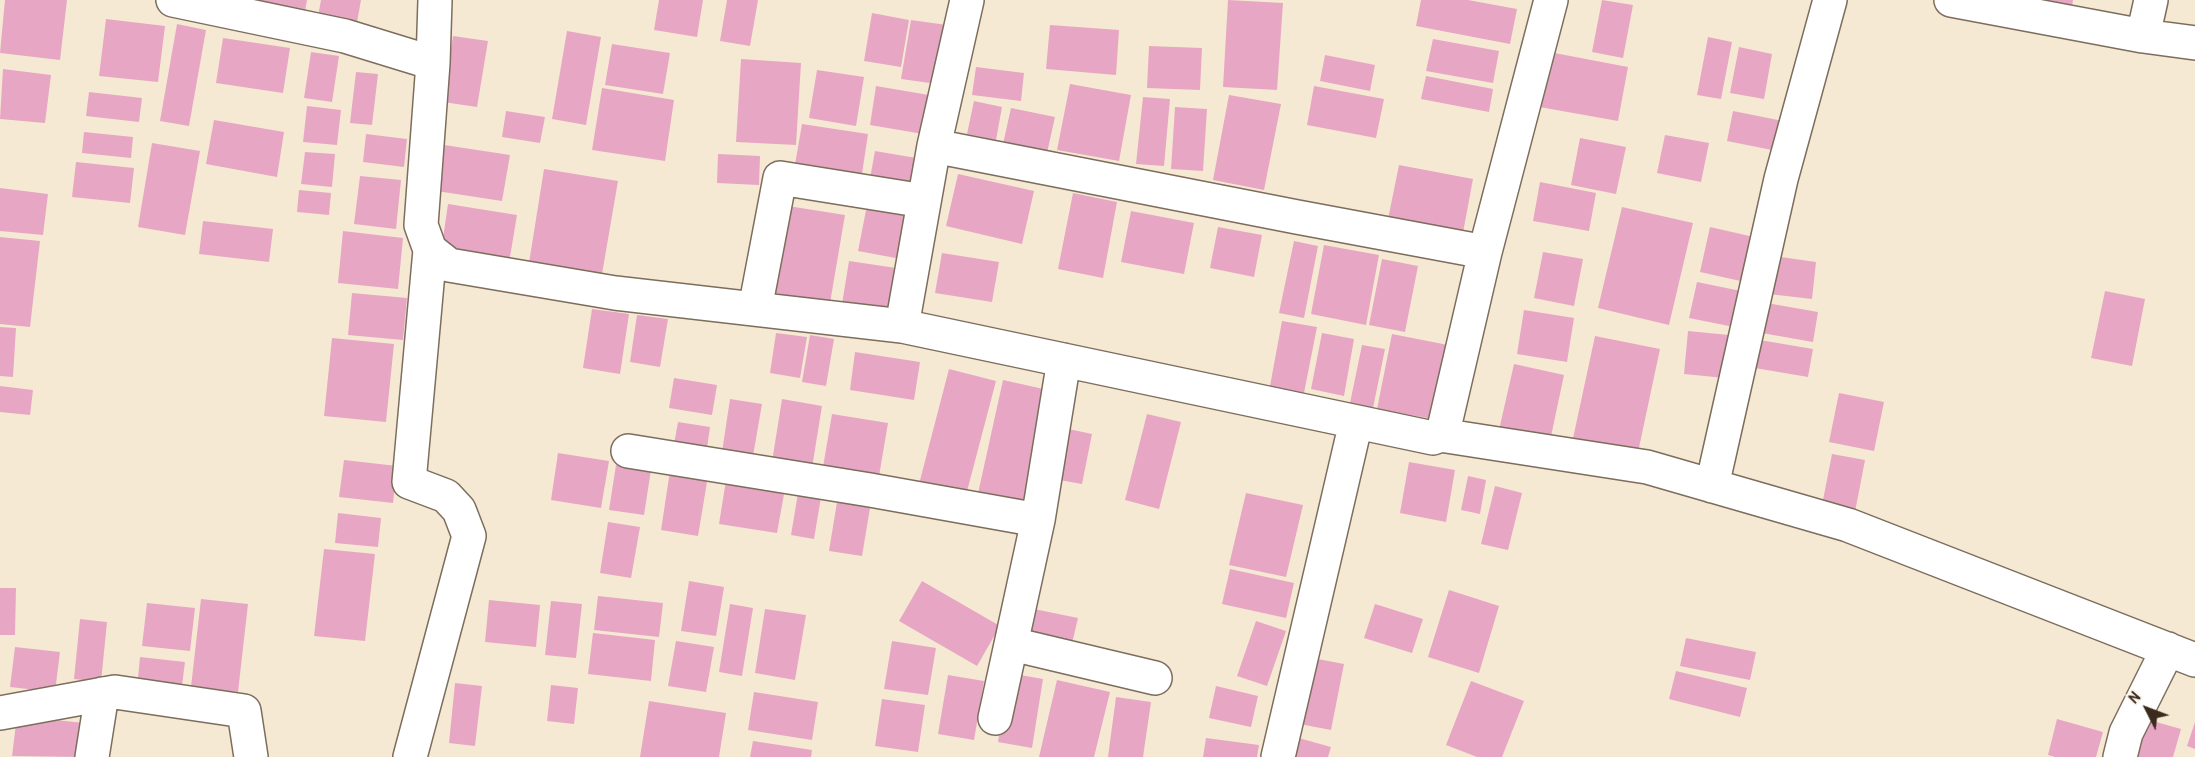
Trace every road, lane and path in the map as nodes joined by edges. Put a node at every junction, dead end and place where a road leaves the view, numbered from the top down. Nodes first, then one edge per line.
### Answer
1 (173, 0) edge
2 (435, 0) edge
3 (967, 0) edge
4 (1551, 0) edge
5 (1830, 0) edge
6 (1951, 0) edge
7 (2151, 0) edge
8 (2143, 36) junction
9 (2195, 43) edge
10 (433, 63) junction
11 (934, 146) junction
12 (924, 201) junction
13 (430, 250) junction
14 (1485, 252) junction
15 (755, 309) junction
16 (902, 326) junction
17 (1064, 360) junction
18 (1356, 422) junction
19 (1440, 435) junction
20 (628, 451) dead end
21 (1712, 486) junction
22 (1038, 520) junction
23 (1012, 644) junction
24 (2181, 654) edge
25 (1155, 678) dead end
26 (102, 694) junction
27 (0, 713) edge
28 (995, 718) dead end
29 (92, 757) edge
30 (251, 757) edge
31 (410, 757) edge
32 (1278, 757) edge
33 (2120, 757) edge

1 - 10 street
2 - 10 street
3 - 11 street
4 - 14 street
5 - 21 street
6 - 8 street
7 - 8 street
8 - 9 street
10 - 13 street
11 - 12 street
11 - 14 street
12 - 15 street
12 - 16 street
13 - 15 street
13 - 31 street
14 - 19 street
15 - 16 street
16 - 17 street
17 - 18 street
17 - 22 street
18 - 19 street
18 - 32 street
19 - 21 street
20 - 22 street
21 - 24 street
22 - 23 street
23 - 25 street
23 - 28 street
24 - 33 street
26 - 27 street
26 - 29 street
26 - 30 street

